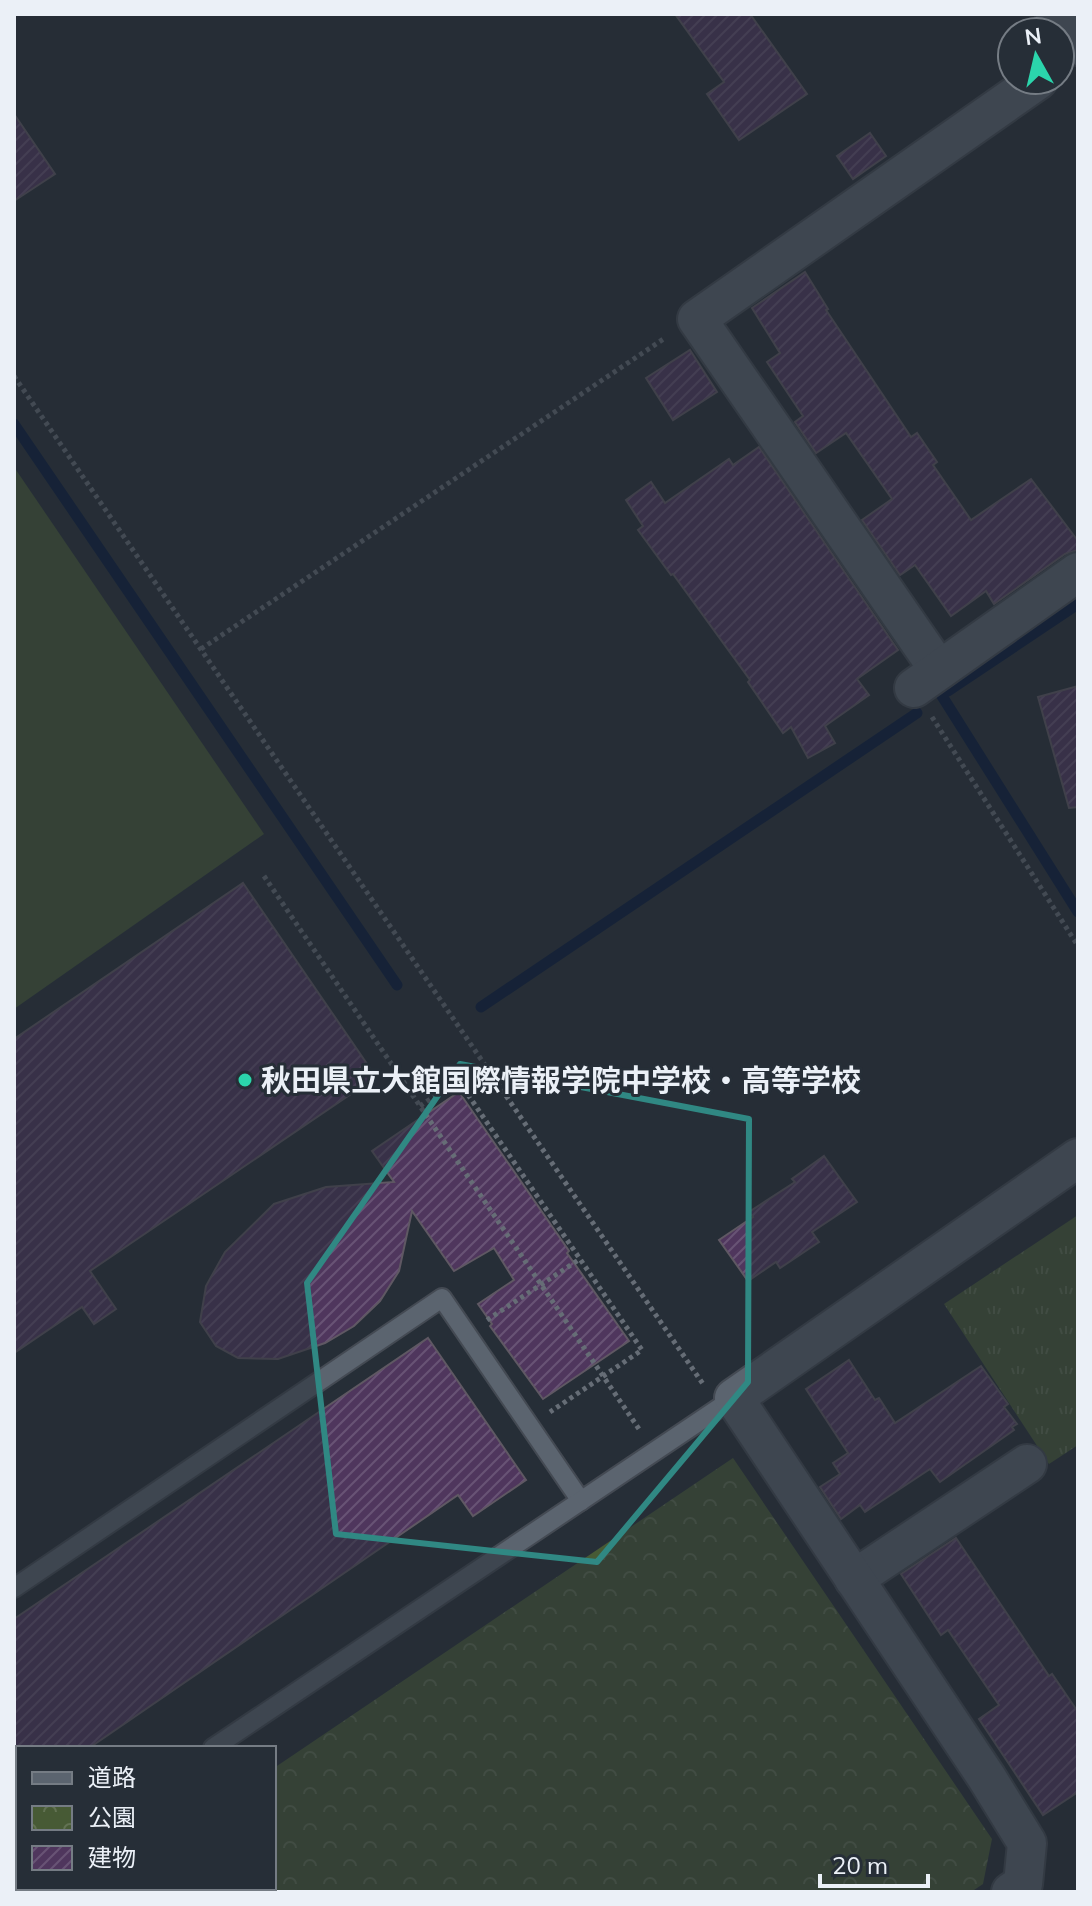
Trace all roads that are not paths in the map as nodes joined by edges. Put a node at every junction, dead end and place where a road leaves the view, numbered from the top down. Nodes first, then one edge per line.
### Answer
1 (1055, 14) edge
2 (1078, 49) edge
3 (1015, 96) edge
4 (1078, 572) edge
5 (1078, 1158) edge
6 (727, 1403) junction
7 (1027, 1464) dead end
8 (581, 1501) junction
9 (854, 1579) junction
10 (14, 1588) edge
11 (216, 1746) edge
12 (1011, 1892) edge

1 - 2 street
3 - 4 street
5 - 6 street
6 - 8 lane
6 - 9 street
7 - 9 street
8 - 10 lane
8 - 11 lane
9 - 12 street

